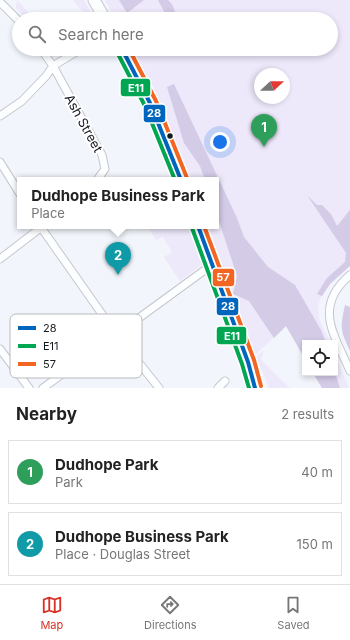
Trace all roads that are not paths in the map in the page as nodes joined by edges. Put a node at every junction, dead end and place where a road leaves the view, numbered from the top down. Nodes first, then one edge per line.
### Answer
1 (94, 0) edge
2 (0, 2) edge
3 (101, 12) edge
4 (12, 13) edge
5 (46, 56) edge
6 (69, 56) edge
7 (126, 56) edge
8 (53, 66) junction
9 (0, 116) edge
10 (0, 162) edge
11 (99, 177) edge
12 (180, 177) edge
13 (17, 189) edge
14 (37, 229) edge
15 (43, 229) edge
16 (199, 229) edge
17 (0, 259) edge
18 (213, 264) junction
19 (350, 275) edge
20 (102, 314) edge
21 (142, 315) edge
22 (0, 349) edge
23 (10, 362) edge
24 (142, 367) edge
25 (350, 371) edge
26 (22, 378) edge
27 (57, 378) edge
28 (225, 381) dead end
29 (29, 388) edge
30 (43, 388) edge
31 (159, 388) edge
32 (218, 388) edge
33 (255, 388) edge

1 - 3 main road
2 - 4 street
5 - 8 street, Ash Street
6 - 8 street
7 - 12 main road
8 - 9 street
8 - 11 street, Ash Street
10 - 13 street
14 - 17 street
15 - 20 street
16 - 18 main road
18 - 21 street
18 - 33 main road
19 - 25 street
22 - 23 street
24 - 31 street
26 - 29 street
27 - 30 street
28 - 32 street

